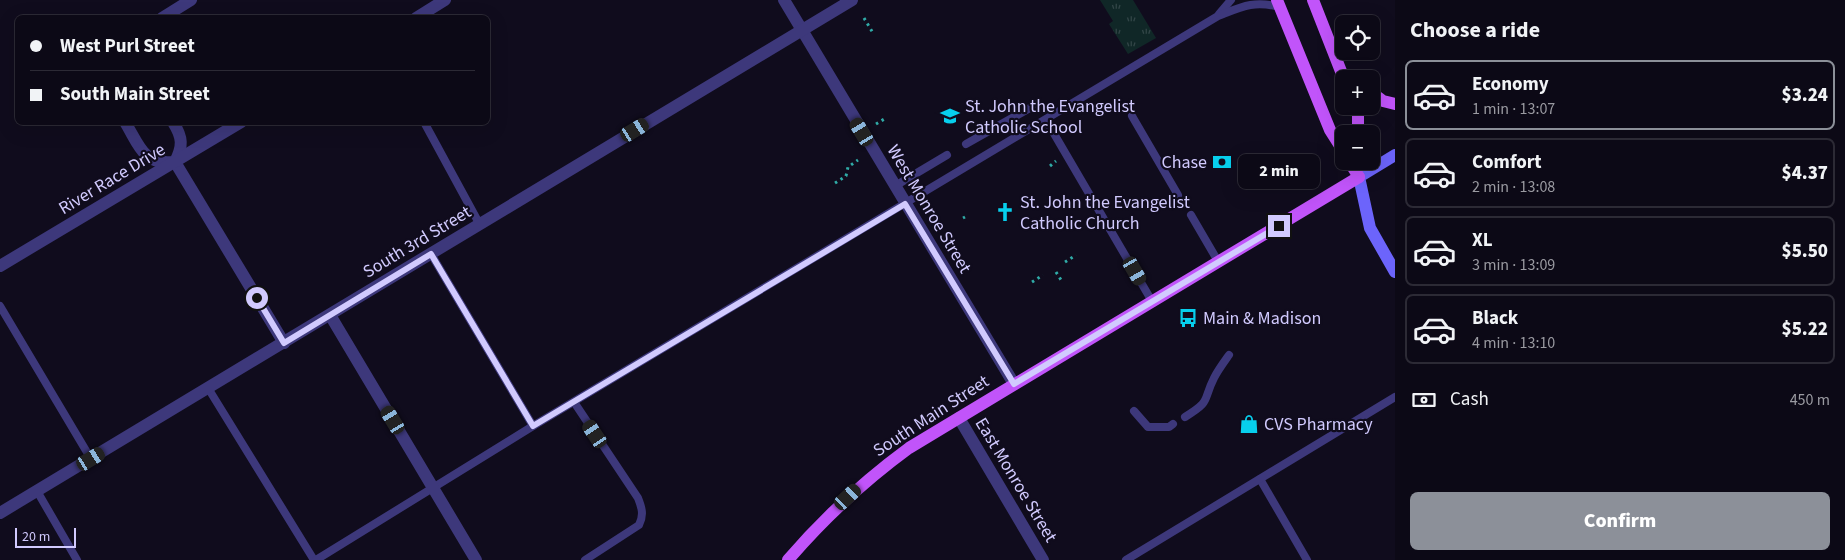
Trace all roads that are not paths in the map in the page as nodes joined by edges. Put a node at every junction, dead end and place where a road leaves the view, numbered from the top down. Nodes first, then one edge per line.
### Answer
1 (191, 0) edge
2 (445, 0) edge
3 (784, 0) edge
4 (852, 0) edge
5 (1231, 0) edge
6 (1313, 0) edge
7 (1278, 4) edge
8 (167, 15) edge
9 (421, 15) edge
10 (1218, 16) junction
11 (801, 30) junction
12 (1338, 63) junction
13 (1341, 70) edge
14 (1345, 70) edge
15 (1380, 99) edge
16 (1037, 104) dead end
17 (1395, 104) edge
18 (1132, 116) dead end
19 (1046, 120) junction
20 (127, 125) edge
21 (175, 125) edge
22 (236, 125) edge
23 (426, 125) edge
24 (1335, 138) edge
25 (966, 144) dead end
26 (947, 155) dead end
27 (1395, 155) edge
28 (175, 162) junction
29 (1355, 170) edge
30 (1359, 170) edge
31 (1359, 177) junction
32 (895, 186) junction
33 (1178, 195) dead end
34 (905, 204) junction
35 (1190, 215) dead end
36 (480, 224) junction
37 (431, 254) junction
38 (1219, 263) junction
39 (0, 266) edge
40 (1395, 272) edge
41 (1153, 302) junction
42 (0, 306) edge
43 (330, 315) junction
44 (284, 343) junction
45 (1229, 355) dead end
46 (1014, 384) junction
47 (208, 388) junction
48 (1395, 397) edge
49 (574, 402) junction
50 (1134, 411) dead end
51 (1185, 416) dead end
52 (959, 418) junction
53 (1173, 424) dead end
54 (533, 426) junction
55 (91, 459) junction
56 (1260, 479) junction
57 (433, 488) junction
58 (37, 491) junction
59 (0, 514) edge
60 (792, 557) edge
61 (77, 560) edge
62 (315, 560) edge
63 (476, 560) edge
64 (585, 560) edge
65 (1044, 560) edge
66 (1126, 560) edge
67 (1307, 560) edge

1 - 8 street
2 - 9 street
3 - 11 street, West Monroe Street
4 - 11 street, South 3rd Street
5 - 10 lane
6 - 12 main road
7 - 10 lane
7 - 24 main road
10 - 19 lane
11 - 32 street, West Monroe Street
11 - 36 street, South 3rd Street
12 - 13 main road
12 - 14 main road
15 - 17 main road
16 - 25 lane
18 - 33 lane
19 - 34 lane
19 - 41 lane
20 - 28 street
21 - 28 street
22 - 28 street, River Race Drive
23 - 36 lane
26 - 32 lane
27 - 31 main road, South Main Street
28 - 39 street, River Race Drive
28 - 44 street
29 - 31 main road
30 - 31 main road
31 - 38 main road, South Main Street
31 - 40 main road
32 - 34 street, West Monroe Street
34 - 46 street, West Monroe Street
34 - 49 lane
35 - 38 lane
36 - 37 street, South 3rd Street
37 - 43 street, South 3rd Street
37 - 54 lane
38 - 41 main road, South Main Street
41 - 46 main road, South Main Street
42 - 55 lane
43 - 44 street, South 3rd Street
43 - 57 street
44 - 47 street, South 3rd Street
45 - 51 lane
46 - 52 main road, South Main Street
47 - 55 street, South 3rd Street
47 - 62 lane
48 - 56 lane
49 - 54 lane
49 - 64 lane
50 - 53 lane
52 - 60 main road, South Main Street
52 - 65 street, East Monroe Street
54 - 57 lane
55 - 58 street, South 3rd Street
56 - 66 lane
56 - 67 lane
57 - 62 lane
57 - 63 street
58 - 59 street, South 3rd Street
58 - 61 lane

